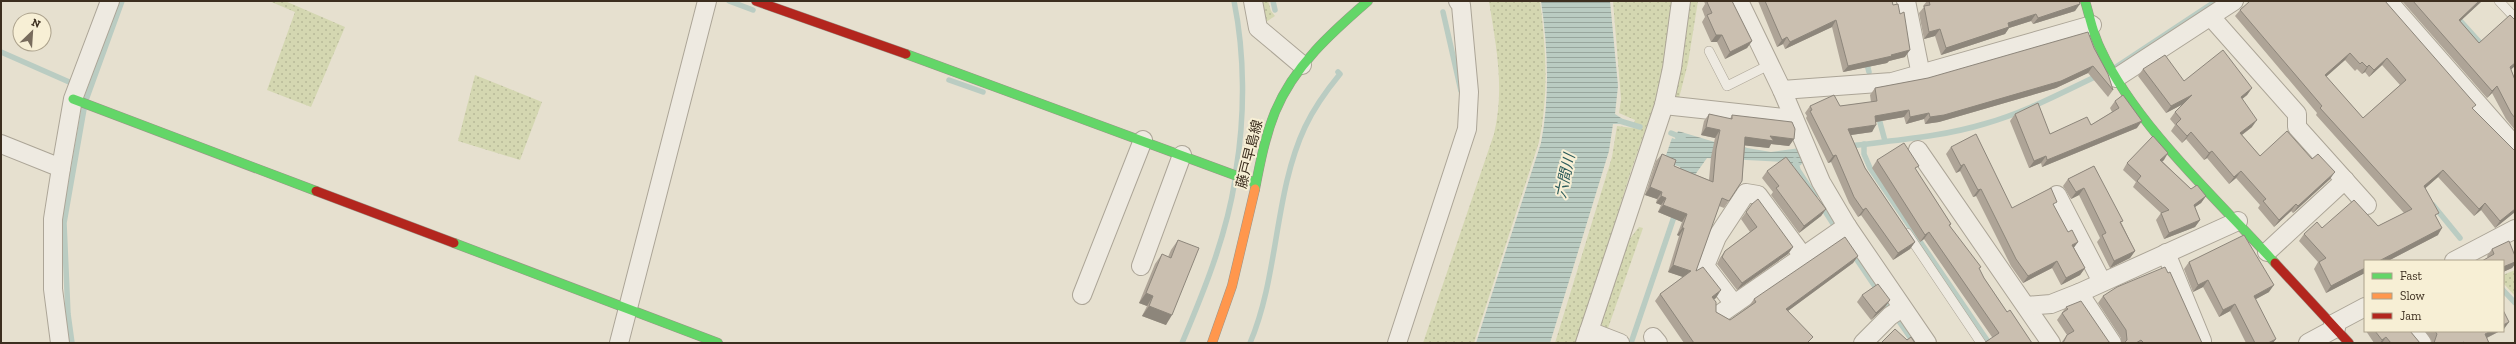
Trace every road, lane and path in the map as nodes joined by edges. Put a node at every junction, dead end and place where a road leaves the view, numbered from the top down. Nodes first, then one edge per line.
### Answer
1 (110, 1) edge
2 (756, 1) edge
3 (1253, 1) edge
4 (1368, 1) edge
5 (1458, 1) edge
6 (1681, 1) edge
7 (1739, 1) edge
8 (1906, 1) edge
9 (2085, 1) edge
10 (2234, 1) edge
11 (2388, 1) edge
12 (2499, 1) edge
13 (707, 2) edge
14 (2211, 17) junction
15 (2515, 18) edge
16 (2092, 25) junction
17 (1710, 52) dead end
18 (1302, 65) junction
19 (1769, 65) junction
20 (2116, 73) junction
21 (1921, 75) junction
22 (1782, 90) junction
23 (79, 95) junction
24 (1664, 105) junction
25 (1794, 119) junction
26 (1, 144) edge
27 (1140, 146) junction
28 (2515, 146) edge
29 (1918, 150) dead end
30 (1180, 161) junction
31 (61, 168) junction
32 (2345, 180) junction
33 (1256, 183) junction
34 (2057, 195) dead end
35 (2367, 205) dead end
36 (2238, 221) junction
37 (1901, 224) edge
38 (2515, 229) edge
39 (1840, 230) junction
40 (2271, 248) junction
41 (2166, 253) junction
42 (1803, 256) junction
43 (2456, 260) edge
44 (1141, 266) dead end
45 (2102, 282) junction
46 (2079, 293) junction
47 (1082, 295) dead end
48 (2026, 306) junction
49 (2364, 308) edge
50 (1897, 311) junction
51 (630, 314) junction
52 (2334, 326) junction
53 (2414, 332) edge
54 (1587, 337) edge
55 (2202, 341) edge
56 (60, 343) edge
57 (619, 343) edge
58 (718, 343) edge
59 (1212, 343) edge
60 (1397, 343) edge
61 (1620, 343) edge
62 (1863, 343) edge
63 (1927, 343) edge
64 (1981, 343) edge
65 (2051, 343) edge
66 (2112, 343) edge
67 (2308, 343) edge
68 (2349, 343) edge
69 (2422, 343) edge

1 - 23 street
2 - 27 street
3 - 18 street
4 - 18 street, 藤戸早島線
5 - 60 street
6 - 24 street
7 - 19 street
8 - 21 street
9 - 16 street
10 - 14 street
11 - 28 street
12 - 15 lane
13 - 51 street
14 - 20 street
14 - 32 street
16 - 20 street
16 - 21 street
17 - 19 lane
18 - 33 street, 藤戸早島線
19 - 22 street
20 - 36 street
21 - 22 street
22 - 25 street
23 - 31 street
23 - 51 street
24 - 25 street
24 - 54 street
25 - 39 street
26 - 31 street
27 - 30 street
27 - 47 street
29 - 48 street
30 - 33 street
30 - 44 street
31 - 56 street
32 - 35 street
32 - 40 street
33 - 59 street, 藤戸早島線
34 - 45 street
36 - 40 street
36 - 41 street
37 - 64 lane
38 - 43 street
39 - 42 street
39 - 50 street
40 - 52 street
41 - 45 street
41 - 55 street
42 - 42 street
45 - 46 street
46 - 48 street
46 - 66 street
48 - 65 street
49 - 52 street
50 - 62 street
50 - 63 street
51 - 57 street
51 - 58 street
52 - 67 street
52 - 68 street
53 - 69 street
54 - 61 street

